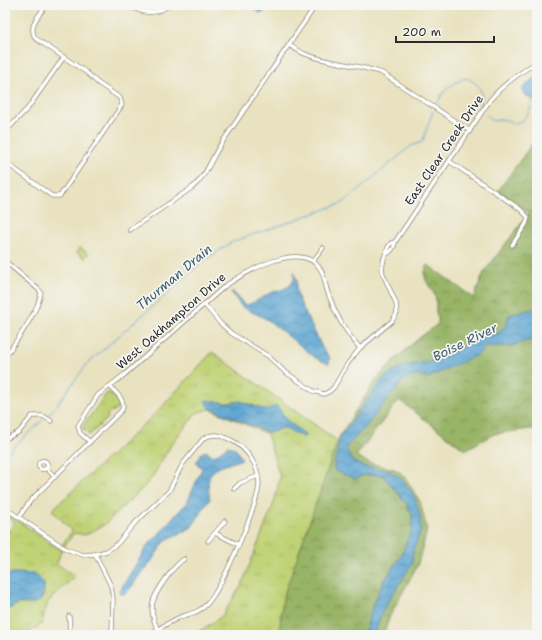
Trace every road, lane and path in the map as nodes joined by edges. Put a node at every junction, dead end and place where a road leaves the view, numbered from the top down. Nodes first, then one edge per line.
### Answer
1 (47, 5) edge
2 (129, 5) edge
3 (169, 5) edge
4 (316, 5) edge
5 (289, 45) junction
6 (64, 57) junction
7 (537, 62) edge
8 (470, 131) junction
9 (5, 132) edge
10 (449, 161) junction
11 (6, 165) edge
12 (130, 230) dead end
13 (512, 245) dead end
14 (323, 248) dead end
15 (5, 261) edge
16 (313, 261) junction
17 (204, 304) junction
18 (360, 348) junction
19 (5, 357) edge
20 (110, 386) junction
21 (51, 421) dead end
22 (5, 439) edge
23 (90, 442) junction
24 (46, 468) dead end
25 (258, 476) junction
26 (55, 477) junction
27 (234, 489) dead end
28 (5, 508) edge
29 (18, 518) junction
30 (225, 521) dead end
31 (215, 533) junction
32 (208, 541) dead end
33 (239, 545) junction
34 (95, 554) junction
35 (184, 559) dead end
36 (69, 616) dead end
37 (158, 630) junction
38 (70, 635) edge
39 (112, 635) edge
40 (149, 635) edge

1 - 6 street
2 - 3 street
4 - 5 street
5 - 8 street
5 - 12 street
6 - 9 street
6 - 11 street
7 - 8 street, East Clear Creek Drive
8 - 10 street, East Clear Creek Drive
10 - 13 street
10 - 18 street, East Clear Creek Drive
14 - 16 street
15 - 19 street
16 - 17 street, West Oakhampton Drive
16 - 18 street
17 - 18 street
17 - 20 street, West Oakhampton Drive
20 - 23 street, West Oakhampton Drive
20 - 23 street
21 - 22 street
23 - 26 street
24 - 26 street
25 - 27 street
25 - 33 street
25 - 34 street
26 - 29 street
28 - 29 street
29 - 34 street
30 - 31 street
31 - 32 street
31 - 33 street
33 - 37 street
34 - 39 street
35 - 37 street
36 - 38 street
37 - 40 street

